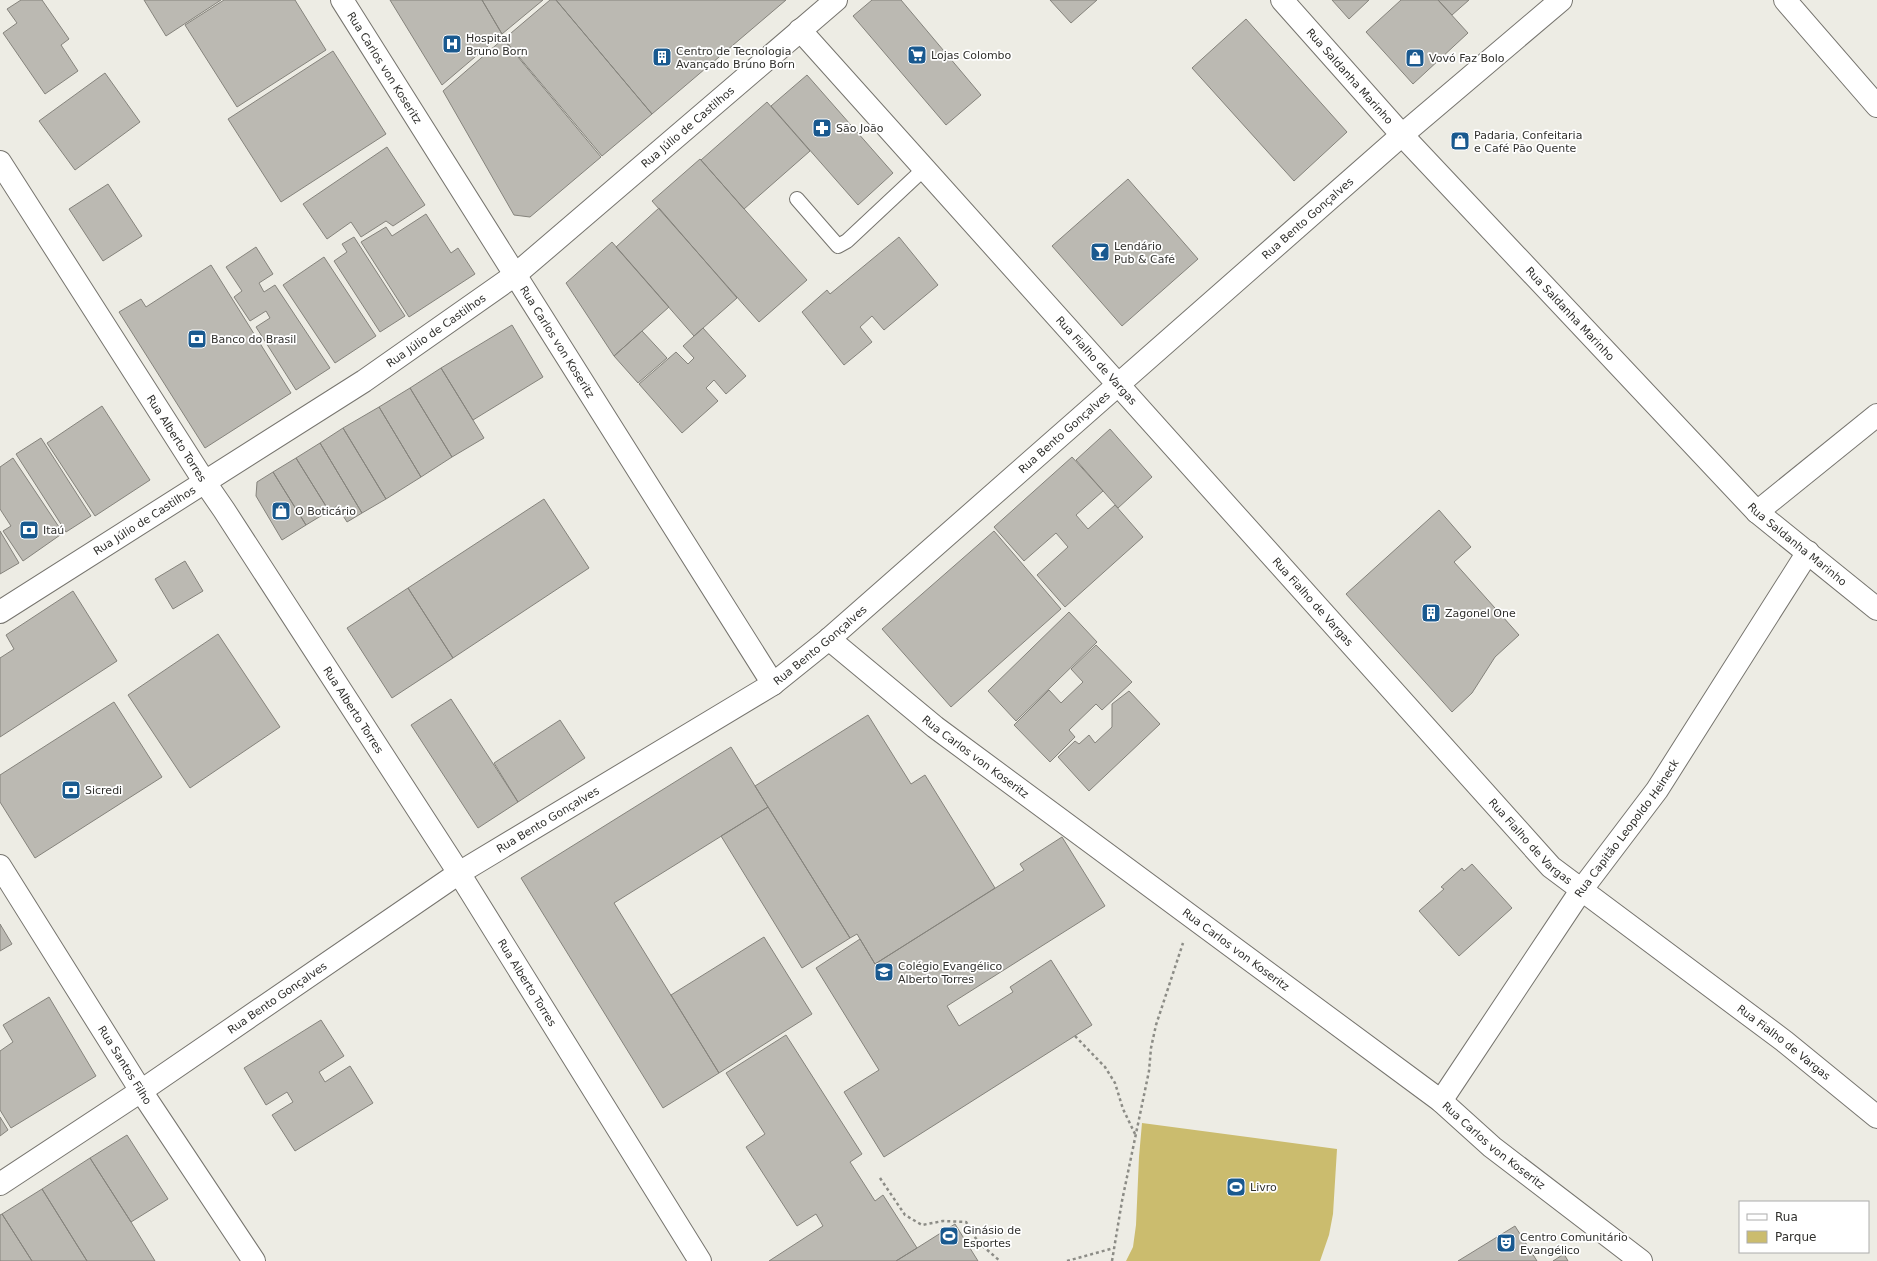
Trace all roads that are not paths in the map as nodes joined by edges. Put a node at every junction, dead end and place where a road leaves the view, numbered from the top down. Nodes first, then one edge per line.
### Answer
1 (342, 0) edge
2 (836, 0) edge
3 (1282, 0) edge
4 (1561, 0) edge
5 (1785, 0) edge
6 (800, 30) junction
7 (1877, 106) edge
8 (1402, 135) junction
9 (0, 162) edge
10 (925, 168) junction
11 (797, 199) dead end
12 (515, 276) junction
13 (1119, 384) junction
14 (1877, 415) edge
15 (204, 481) junction
16 (1757, 512) junction
17 (1808, 552) junction
18 (1877, 609) edge
19 (0, 612) edge
20 (829, 639) junction
21 (773, 684) junction
22 (0, 866) edge
23 (459, 873) junction
24 (1582, 889) junction
25 (142, 1091) junction
26 (1441, 1102) junction
27 (1877, 1117) edge
28 (0, 1184) edge
29 (254, 1261) edge
30 (700, 1261) edge
31 (1641, 1261) edge

1 - 12 street, Rua Carlos von Koseritz
2 - 6 street, Rua Júlio de Castilhos
3 - 8 street, Rua Saldanha Marinho
4 - 8 street, Rua Bento Gonçalves
5 - 7 street
6 - 10 street, Rua Fialho de Vargas
6 - 12 street, Rua Júlio de Castilhos
8 - 13 street, Rua Bento Gonçalves
8 - 16 street, Rua Saldanha Marinho
9 - 15 street, Rua Alberto Torres
10 - 11 lane
10 - 13 street, Rua Fialho de Vargas
12 - 15 street, Rua Júlio de Castilhos
12 - 21 street, Rua Carlos von Koseritz
13 - 20 street, Rua Bento Gonçalves
13 - 24 street, Rua Fialho de Vargas
14 - 16 street
15 - 19 street, Rua Júlio de Castilhos
15 - 23 street, Rua Alberto Torres
16 - 17 street, Rua Saldanha Marinho
17 - 18 street, Rua Saldanha Marinho
17 - 24 street, Rua Capitão Leopoldo Heineck
20 - 21 street, Rua Bento Gonçalves
20 - 26 street, Rua Carlos von Koseritz
21 - 23 street, Rua Bento Gonçalves
22 - 25 street, Rua Santos Filho
23 - 25 street, Rua Bento Gonçalves
23 - 30 street, Rua Alberto Torres
24 - 26 street, Rua Capitão Leopoldo Heineck
24 - 27 street, Rua Fialho de Vargas
25 - 28 street, Rua Bento Gonçalves
25 - 29 street, Rua Santos Filho
26 - 31 street, Rua Carlos von Koseritz

